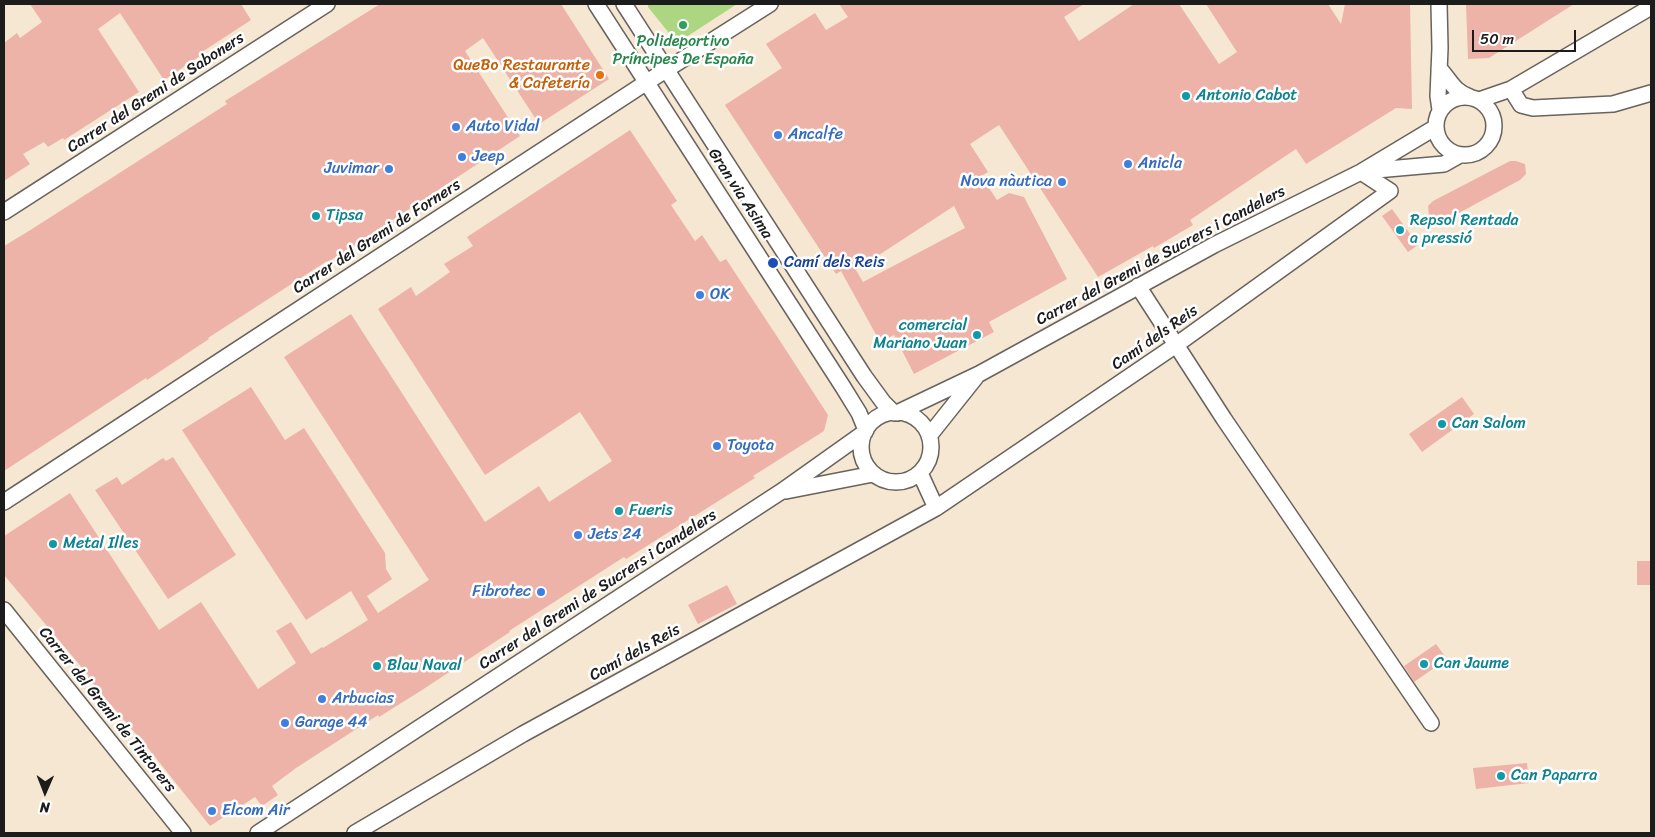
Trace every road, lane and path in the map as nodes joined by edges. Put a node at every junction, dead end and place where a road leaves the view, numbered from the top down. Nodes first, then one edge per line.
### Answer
1 (327, 4) edge
2 (596, 4) edge
3 (624, 4) edge
4 (770, 4) edge
5 (1439, 4) edge
6 (1651, 7) edge
7 (1439, 68) junction
8 (668, 70) junction
9 (647, 82) junction
10 (1512, 89) junction
11 (1651, 93) edge
12 (1475, 98) junction
13 (1440, 110) junction
14 (1492, 114) junction
15 (1436, 127) junction
16 (1460, 155) junction
17 (1361, 172) junction
18 (4, 212) edge
19 (1138, 286) junction
20 (1176, 345) junction
21 (979, 374) junction
22 (896, 413) junction
23 (866, 431) junction
24 (929, 436) junction
25 (920, 473) junction
26 (873, 474) junction
27 (782, 492) junction
28 (4, 502) edge
29 (936, 508) junction
30 (4, 610) edge
31 (1431, 723) dead end
32 (183, 833) edge
33 (258, 833) edge
34 (355, 833) edge

1 - 18 street, Carrer del Gremi de Saboners
2 - 9 street, Gran via Asima
3 - 8 street, Gran via Asima
4 - 8 street, Carrer del Gremi de Forners
5 - 7 street
6 - 10 street
7 - 12 street
7 - 13 street
8 - 9 street, Carrer del Gremi de Forners
8 - 22 street, Gran via Asima
9 - 23 street, Gran via Asima
9 - 28 street, Carrer del Gremi de Forners
10 - 11 street
10 - 12 street
10 - 14 street
12 - 13 street
12 - 14 street
13 - 15 street
14 - 16 street
15 - 16 street
15 - 17 street, Carrer del Gremi de Sucrers i Candelers
16 - 17 street, Carrer del Gremi de Sucrers i Candelers
17 - 19 street, Carrer del Gremi de Sucrers i Candelers
17 - 20 street, Camí dels Reis
19 - 20 street
19 - 21 street, Carrer del Gremi de Sucrers i Candelers
20 - 29 street, Camí dels Reis
20 - 31 street
21 - 22 street, Carrer del Gremi de Sucrers i Candelers
21 - 24 street
22 - 23 street
22 - 24 street
23 - 26 street
23 - 27 street, Carrer del Gremi de Sucrers i Candelers
24 - 25 street
25 - 26 street
25 - 29 street
26 - 27 street, Carrer del Gremi de Sucrers i Candelers
27 - 33 street, Carrer del Gremi de Sucrers i Candelers
29 - 34 street, Camí dels Reis
30 - 32 street, Carrer del Gremi de Tintorers

